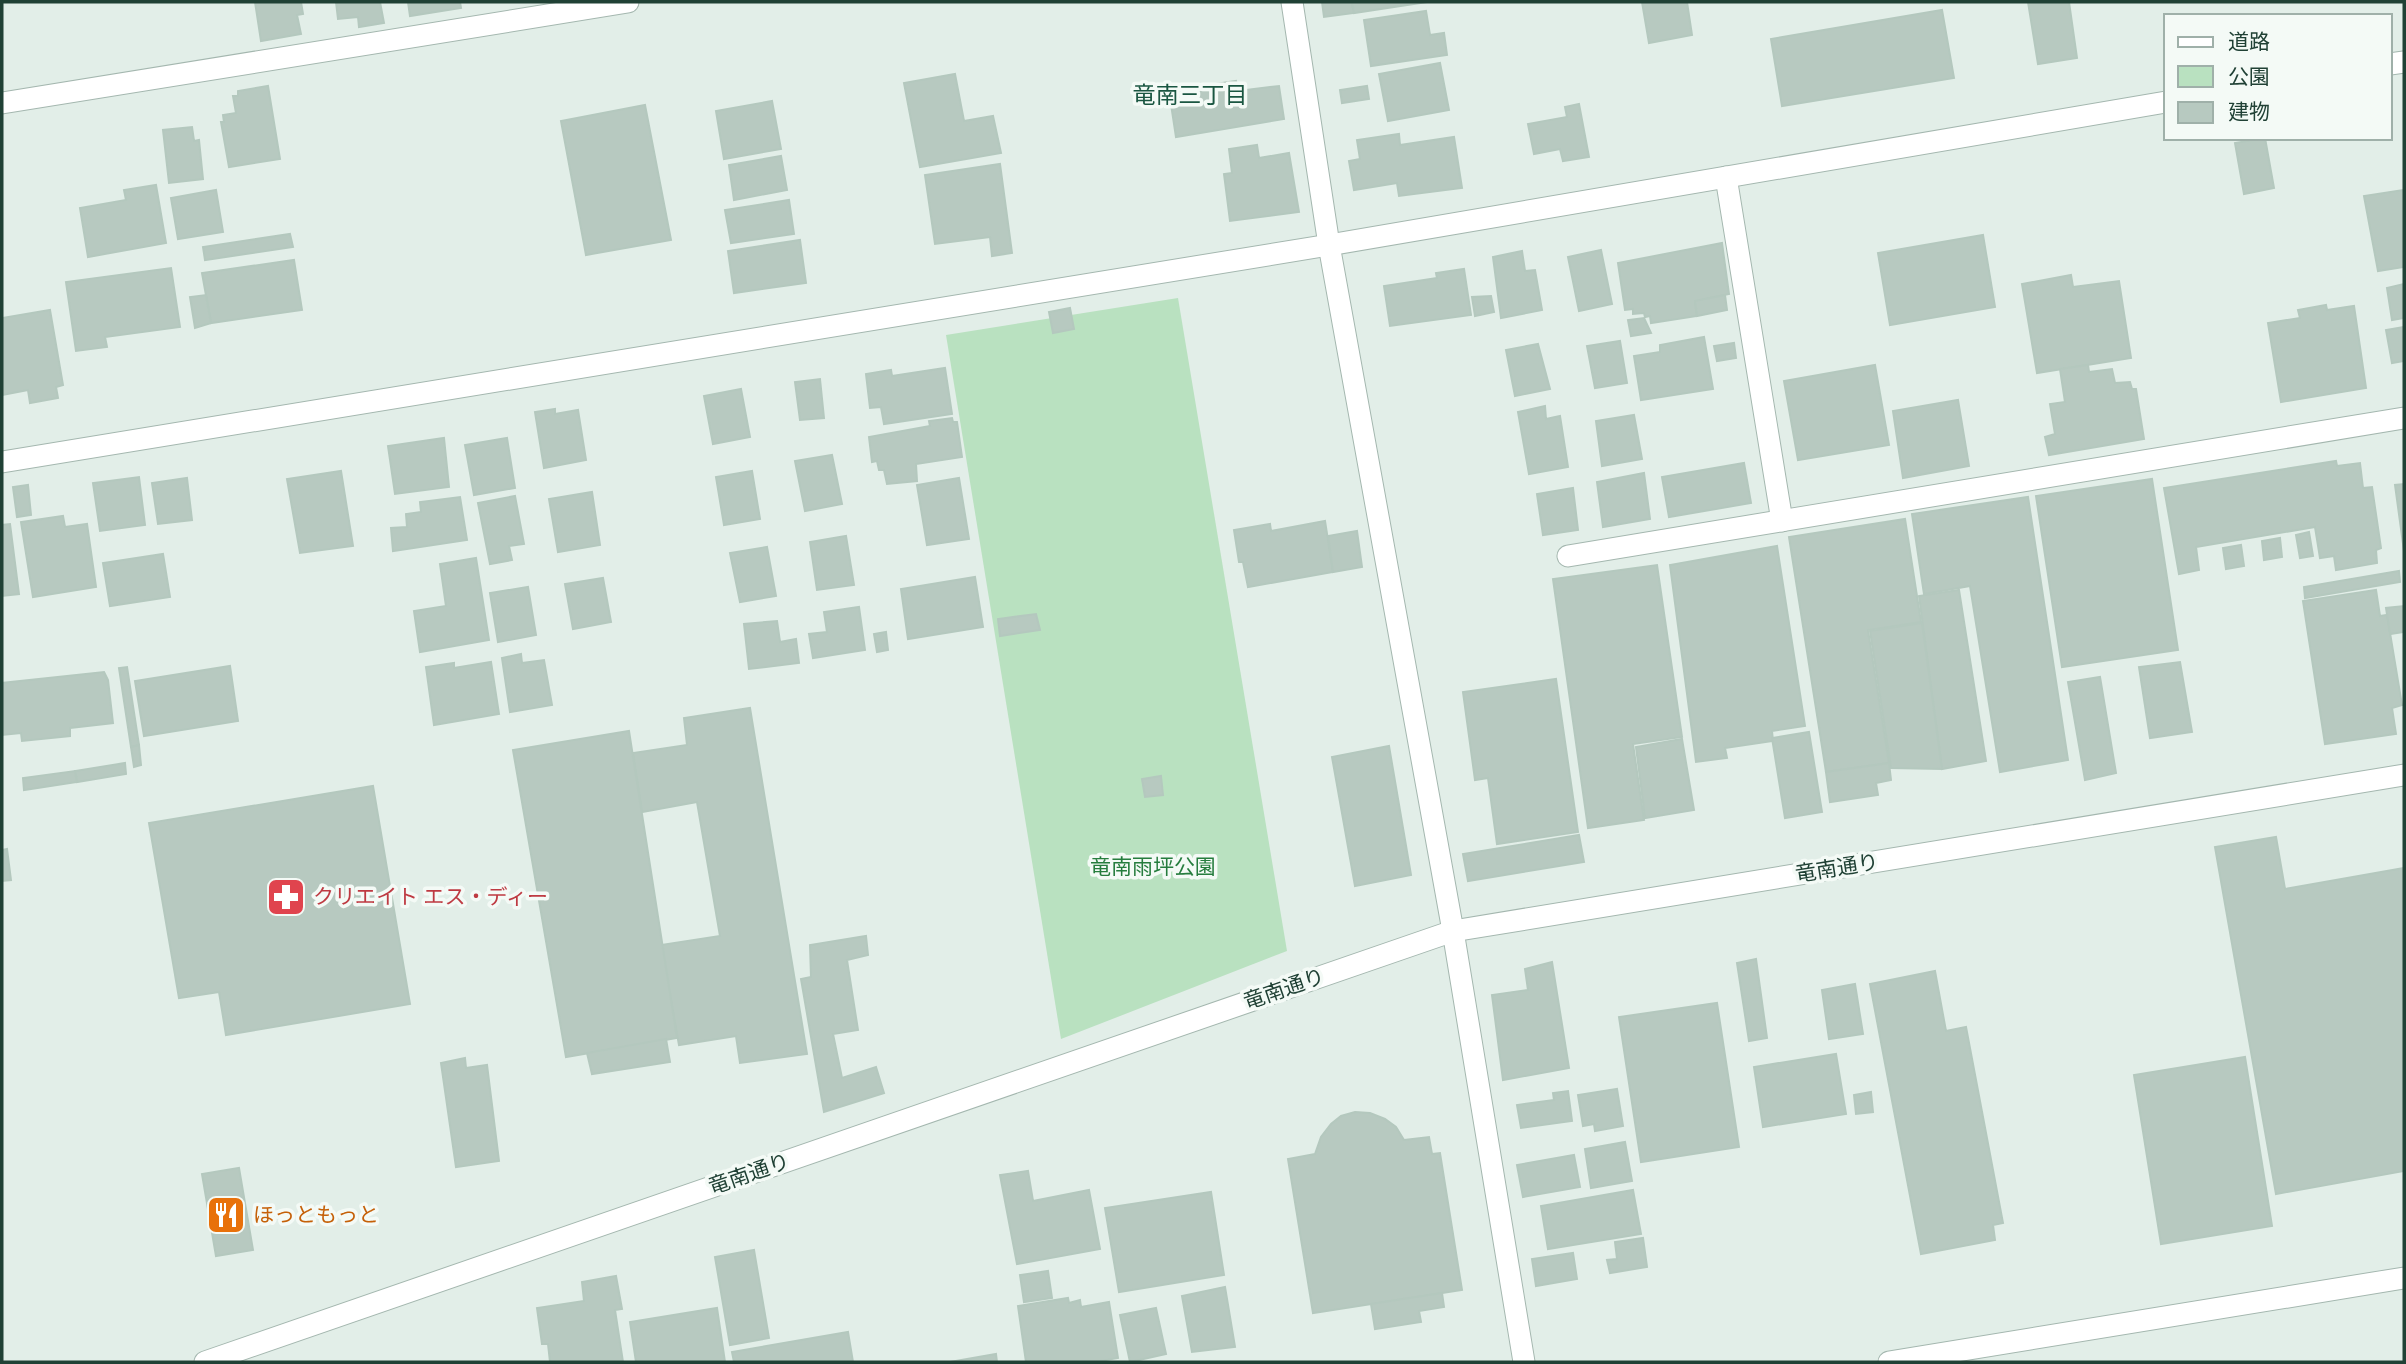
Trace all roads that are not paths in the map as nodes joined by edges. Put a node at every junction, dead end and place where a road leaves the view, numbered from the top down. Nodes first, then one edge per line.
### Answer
1 (628, 2) edge
2 (1292, 2) edge
3 (2164, 102) edge
4 (2, 103) edge
5 (1726, 177) junction
6 (1329, 245) junction
7 (2404, 418) edge
8 (2, 462) edge
9 (1783, 521) junction
10 (1568, 556) dead end
11 (2404, 775) edge
12 (1453, 930) junction
13 (2404, 1278) edge
14 (205, 1362) edge
15 (1524, 1362) edge
16 (1889, 1362) edge

1 - 4 street
2 - 6 street
3 - 5 street
5 - 6 street
5 - 9 street
6 - 8 street
6 - 12 street
7 - 9 street
9 - 10 street
11 - 12 street, 竜南通り
12 - 14 street, 竜南通り
12 - 15 street
13 - 16 street

